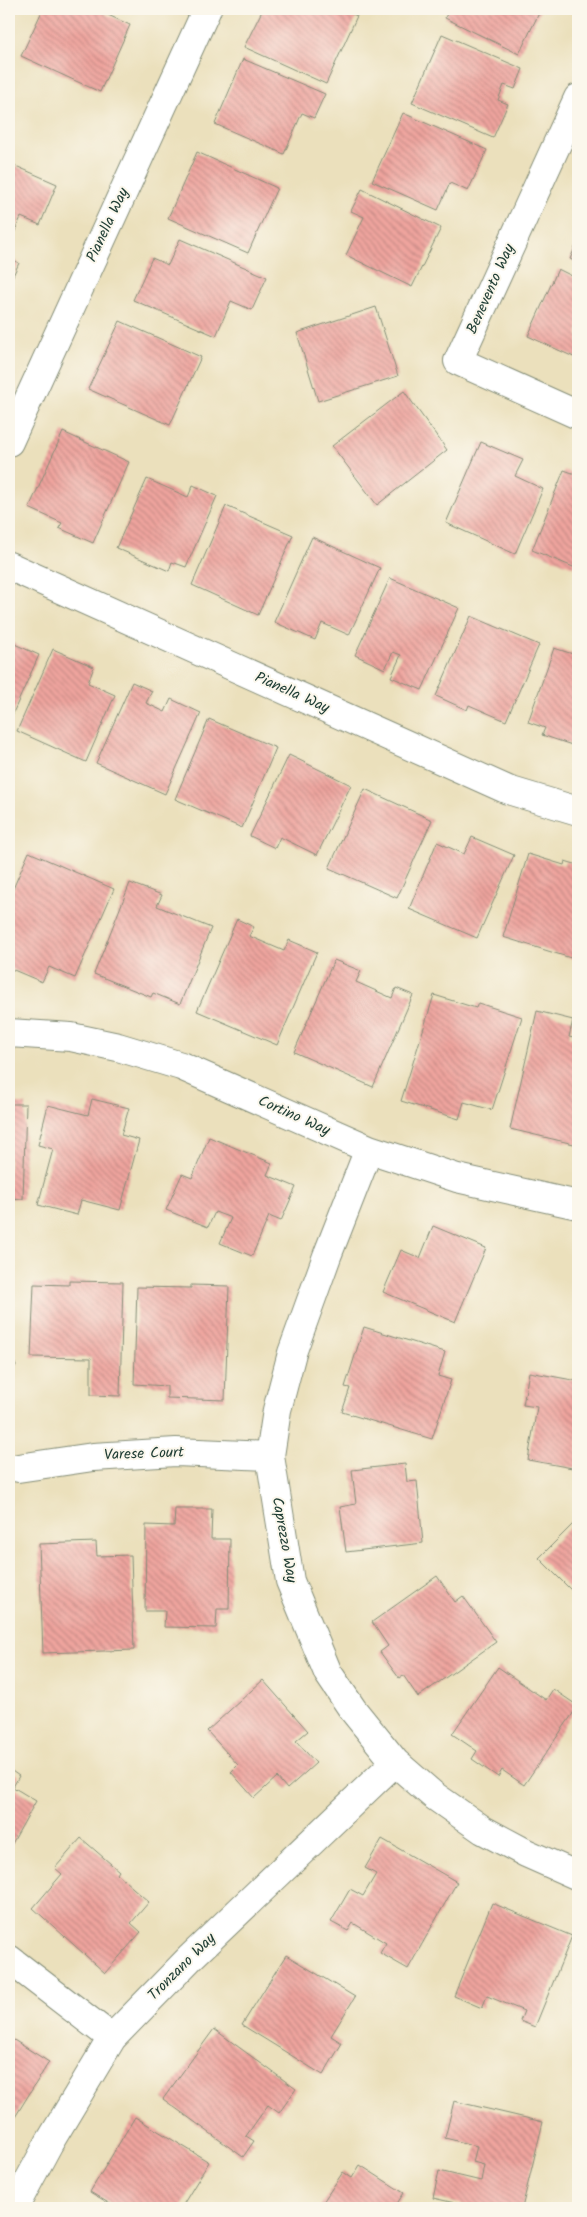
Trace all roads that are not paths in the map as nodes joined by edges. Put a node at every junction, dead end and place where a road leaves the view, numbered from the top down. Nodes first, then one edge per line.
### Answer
1 (207, 9) edge
2 (578, 98) edge
3 (578, 415) edge
4 (9, 442) edge
5 (9, 566) edge
6 (578, 810) edge
7 (9, 1033) edge
8 (369, 1149) junction
9 (578, 1205) edge
10 (270, 1456) junction
11 (18, 1468) dead end
12 (395, 1762) junction
13 (578, 1876) edge
14 (9, 1959) edge
15 (112, 2038) junction
16 (14, 2208) edge

1 - 4 street, Pianella Way
2 - 3 street, Benevento Way
5 - 6 street, Pianella Way
7 - 8 street, Cortino Way
8 - 9 street, Cortino Way
8 - 10 street, Caprezzo Way
10 - 11 street, Varese Court
10 - 12 street, Caprezzo Way
12 - 13 street, Caprezzo Way
12 - 15 street, Tronzano Way
14 - 15 street
15 - 16 street, Tronzano Way

